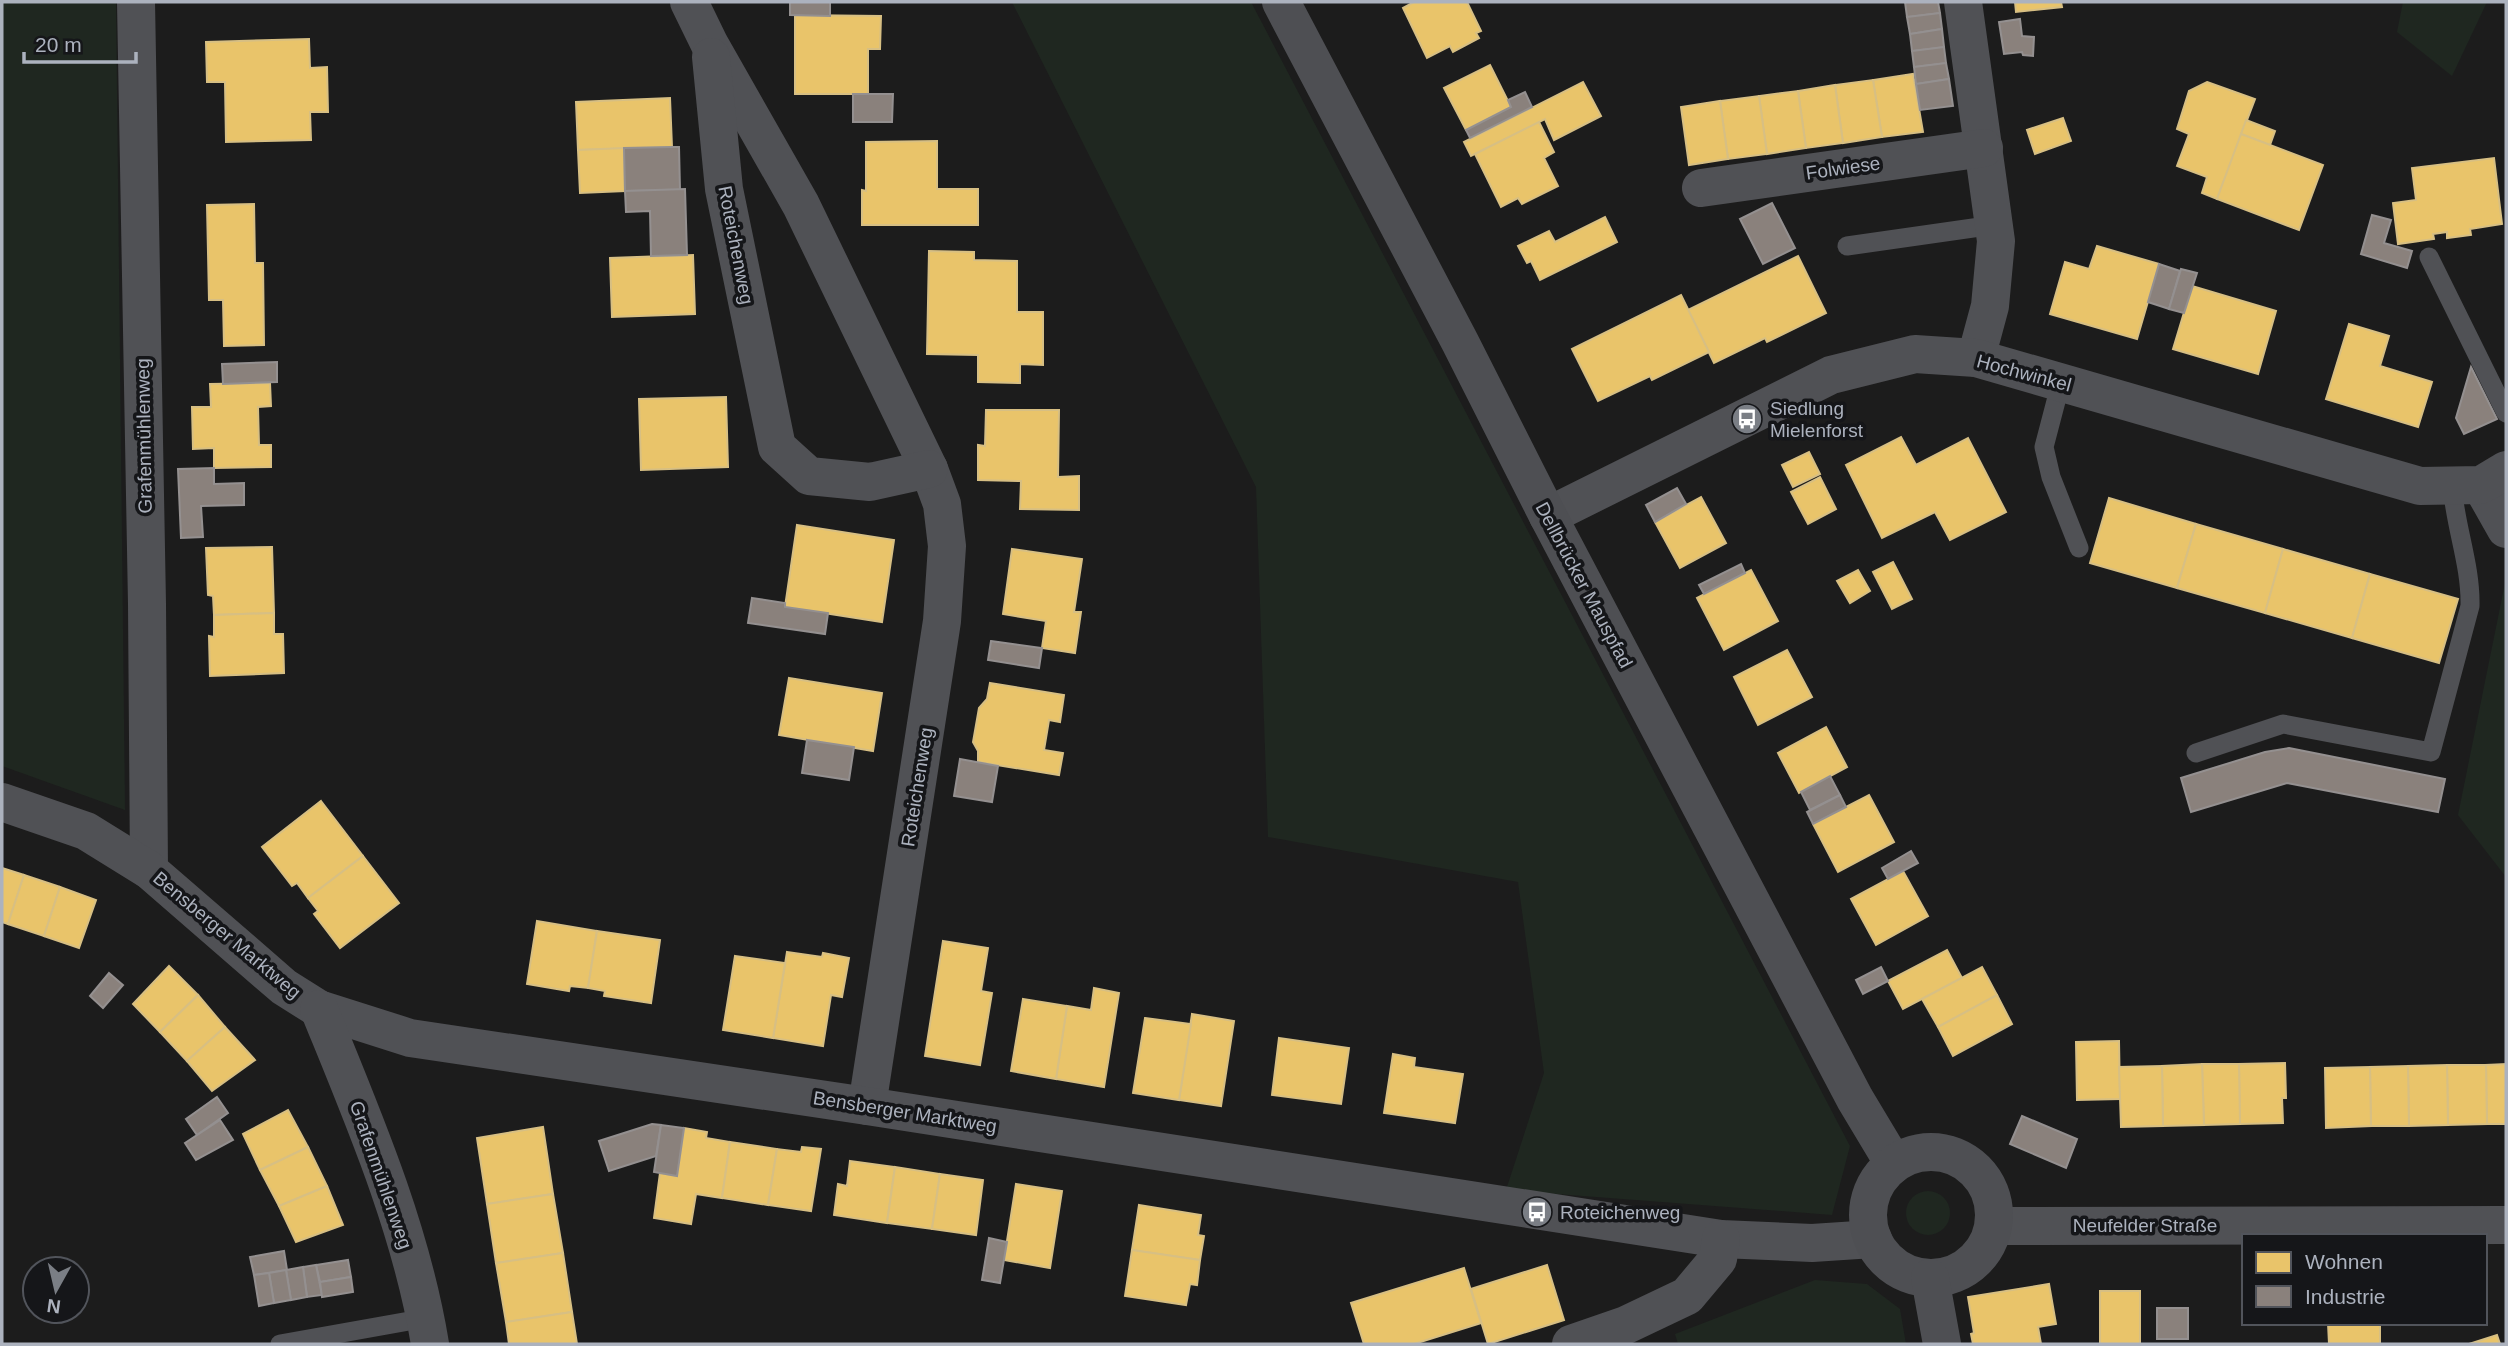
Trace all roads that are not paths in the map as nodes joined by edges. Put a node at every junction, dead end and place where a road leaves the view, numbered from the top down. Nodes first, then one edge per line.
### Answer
1 (136, 2) edge
2 (689, 2) edge
3 (1282, 2) edge
4 (1963, 2) edge
5 (710, 45) junction
6 (1984, 148) junction
7 (1701, 188) dead end
8 (1994, 225) junction
9 (1847, 246) dead end
10 (2429, 257) dead end
11 (1976, 358) junction
12 (2061, 382) junction
13 (2506, 413) edge
14 (929, 469) junction
15 (2480, 480) edge
16 (1548, 516) junction
17 (2506, 529) edge
18 (2079, 548) dead end
19 (2196, 753) dead end
20 (2, 802) edge
21 (149, 870) junction
22 (318, 1009) junction
23 (867, 1105) junction
24 (1894, 1164) junction
25 (2506, 1225) edge
26 (1994, 1226) junction
27 (1721, 1239) junction
28 (1873, 1239) junction
29 (1930, 1278) junction
30 (428, 1331) edge
31 (280, 1344) edge
32 (1571, 1344) edge
33 (1942, 1344) edge

1 - 21 street, Grafenmühlenweg
2 - 5 street, Roteichenweg
3 - 16 main road, Dellbrücker Mauspfad
4 - 6 street
5 - 14 street, Roteichenweg
5 - 14 street, Roteichenweg
6 - 7 street, Folwiese
6 - 8 street
8 - 9 lane
8 - 11 street
10 - 13 lane
11 - 12 street, Hochwinkel
11 - 16 street, Hochwinkel
12 - 15 street, Hochwinkel
12 - 18 lane
14 - 23 street, Roteichenweg
15 - 17 street
15 - 19 lane
16 - 24 main road, Dellbrücker Mauspfad
20 - 21 street, Bensberger Marktweg
21 - 22 street, Bensberger Marktweg
22 - 23 street, Bensberger Marktweg
22 - 30 street, Grafenmühlenweg
23 - 27 street, Bensberger Marktweg
24 - 26 main road
24 - 28 main road
25 - 26 street, Neufelder Straße
26 - 29 main road
27 - 28 street, Bensberger Marktweg
27 - 32 street
28 - 29 main road
29 - 33 main road
30 - 31 lane

